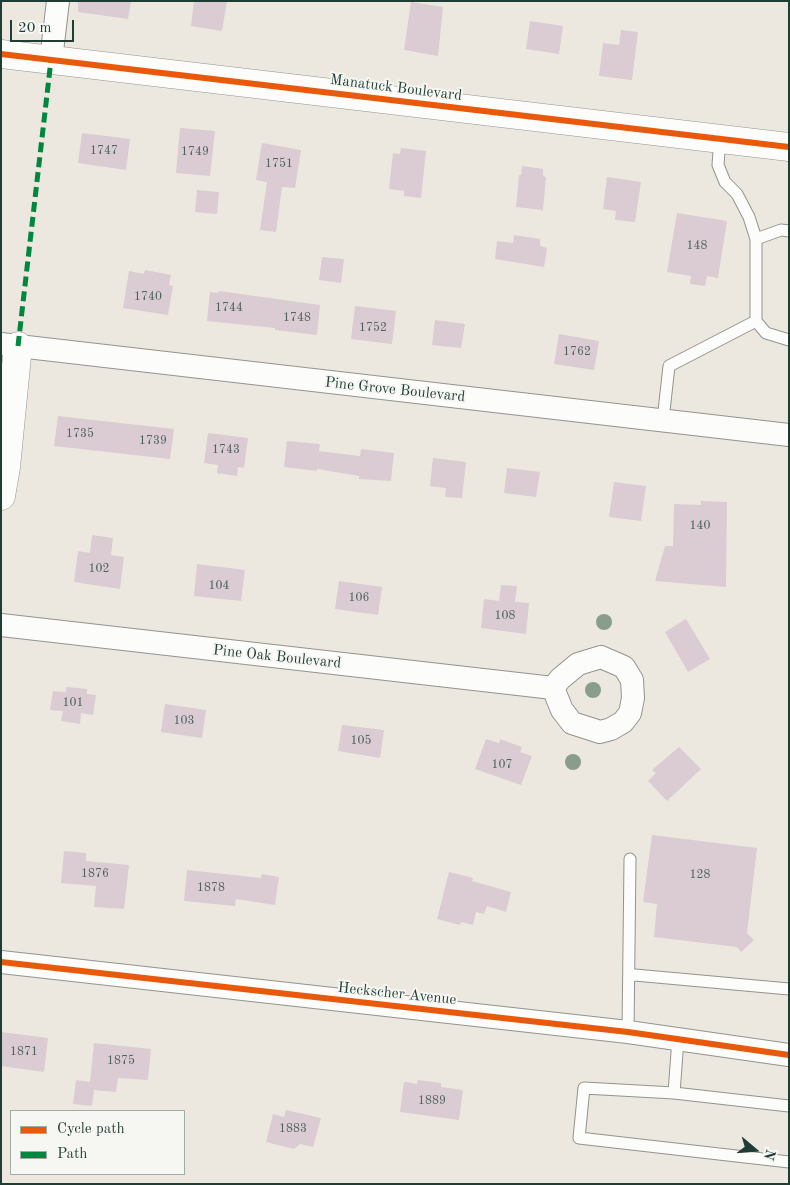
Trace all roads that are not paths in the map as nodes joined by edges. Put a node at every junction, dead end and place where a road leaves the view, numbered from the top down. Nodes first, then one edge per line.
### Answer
1 (58, 1) edge
2 (1, 54) edge
3 (51, 60) junction
4 (720, 138) junction
5 (789, 147) edge
6 (789, 230) edge
7 (756, 239) junction
8 (756, 321) junction
9 (789, 340) edge
10 (10, 345) edge
11 (663, 420) junction
12 (789, 435) edge
13 (1, 496) edge
14 (1, 625) edge
15 (553, 688) dead end
16 (630, 859) dead end
17 (1, 962) edge
18 (629, 977) junction
19 (789, 989) edge
20 (628, 1032) junction
21 (678, 1039) junction
22 (789, 1055) edge
23 (674, 1093) junction
24 (789, 1106) edge
25 (789, 1162) edge

1 - 3 street
2 - 3 street, Manatuck Boulevard
3 - 4 street, Manatuck Boulevard
4 - 5 street, Manatuck Boulevard
4 - 7 lane
6 - 7 lane
7 - 8 lane
8 - 9 lane
8 - 11 lane
10 - 11 street, Pine Grove Boulevard
10 - 13 street
11 - 12 street, Pine Grove Boulevard
14 - 15 street, Pine Oak Boulevard
16 - 18 lane
17 - 20 street, Heckscher Avenue
18 - 19 lane
18 - 20 lane
20 - 21 street, Heckscher Avenue
21 - 22 street, Heckscher Avenue
21 - 23 lane
23 - 24 lane
23 - 25 lane

